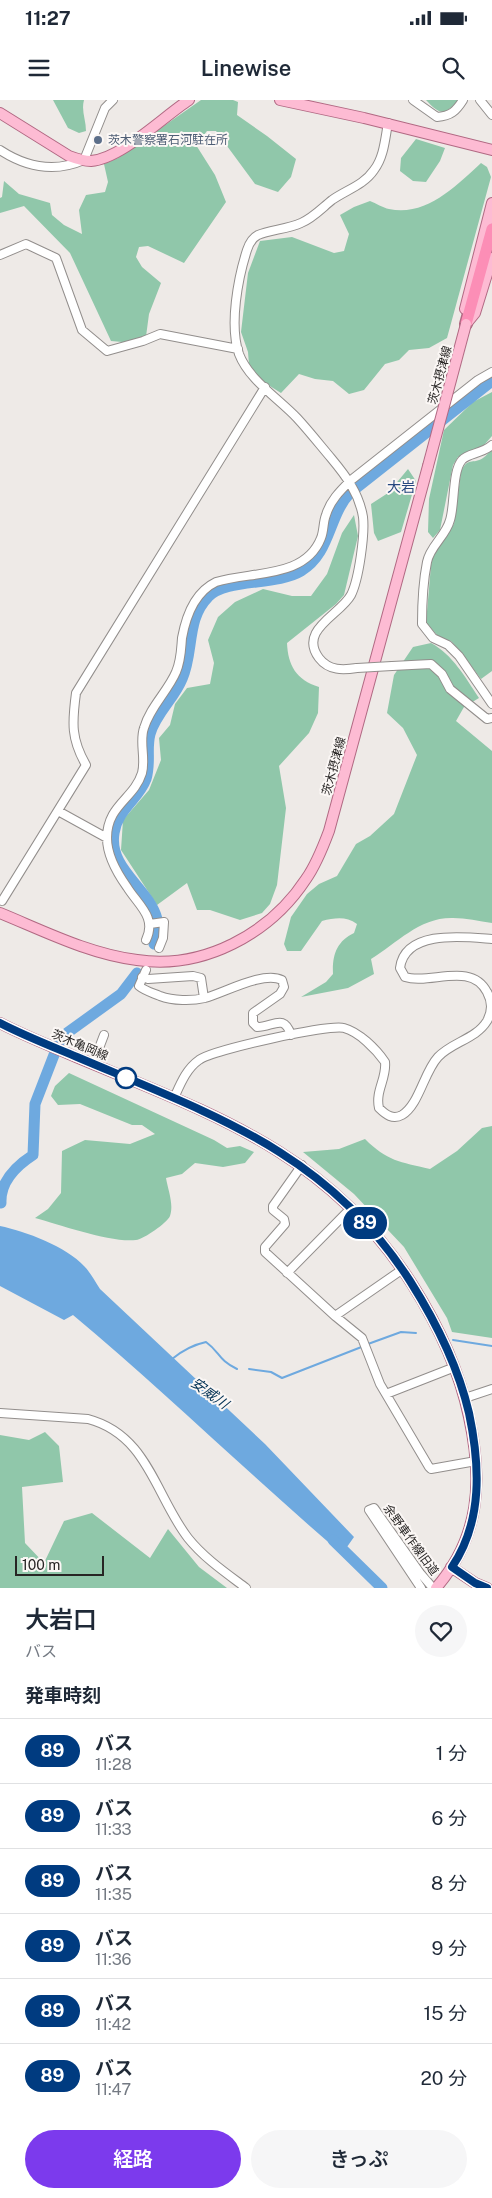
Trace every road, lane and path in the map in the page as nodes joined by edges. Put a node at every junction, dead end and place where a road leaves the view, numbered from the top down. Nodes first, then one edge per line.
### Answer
1 (113, 100) edge
2 (189, 100) edge
3 (280, 100) edge
4 (414, 100) edge
5 (463, 100) edge
6 (480, 100) edge
7 (0, 113) edge
8 (492, 116) edge
9 (388, 124) junction
10 (0, 150) edge
11 (492, 150) edge
12 (84, 160) junction
13 (492, 203) edge
14 (492, 229) edge
15 (0, 255) edge
16 (492, 258) edge
17 (481, 270) junction
18 (466, 324) joint
19 (238, 349) junction
20 (492, 372) edge
21 (451, 383) junction
22 (265, 387) junction
23 (492, 444) edge
24 (351, 483) junction
25 (492, 704) edge
26 (492, 718) edge
27 (58, 811) junction
28 (107, 838) junction
29 (2, 901) dead end
30 (0, 913) edge
31 (151, 924) junction
32 (146, 940) dead end
33 (492, 940) edge
34 (159, 948) dead end
35 (204, 998) junction
36 (0, 1023) edge
37 (104, 1035) dead end
38 (291, 1035) junction
39 (93, 1064) junction
40 (174, 1098) junction
41 (302, 1165) junction
42 (351, 1208) junction
43 (402, 1269) junction
44 (288, 1273) junction
45 (336, 1316) junction
46 (454, 1367) junction
47 (492, 1389) edge
48 (386, 1394) junction
49 (465, 1398) junction
50 (0, 1413) edge
51 (476, 1461) junction
52 (452, 1567) junction
53 (246, 1588) edge
54 (420, 1588) edge
55 (434, 1588) edge
56 (487, 1588) edge

1 - 12 street
2 - 12 main road
3 - 9 main road
4 - 5 street
6 - 8 street
7 - 12 main road
9 - 11 main road
9 - 19 street
10 - 12 street
13 - 17 main road
14 - 17 highway
15 - 19 street
16 - 17 main road
17 - 18 highway
17 - 21 main road, bridge
18 - 21 main road, 茨木摂津線, bridge
19 - 22 street
20 - 24 street
21 - 30 main road, 茨木摂津線, bridge
22 - 24 street
22 - 27 street
23 - 25 street
24 - 26 street, bridge
24 - 28 street
27 - 28 street
27 - 29 street
28 - 31 street
31 - 32 street
31 - 34 street
33 - 38 street
35 - 35 street
35 - 38 street
36 - 39 main road, 茨木亀岡線
37 - 39 street
38 - 40 street
39 - 40 main road, 茨木亀岡線
40 - 41 main road, 茨木亀岡線
41 - 42 main road, 茨木亀岡線
41 - 44 street
42 - 43 main road, 茨木亀岡線
42 - 44 street
43 - 45 street
43 - 46 main road, 茨木亀岡線
44 - 45 street
45 - 48 street
46 - 48 street
46 - 49 main road, 茨木亀岡線
47 - 49 street
48 - 51 street
49 - 51 main road, 茨木亀岡線
50 - 53 street
51 - 52 main road, 茨木亀岡線
52 - 55 main road, 茨木亀岡線
52 - 56 main road
54 - 55 street, 余野車作線旧道

